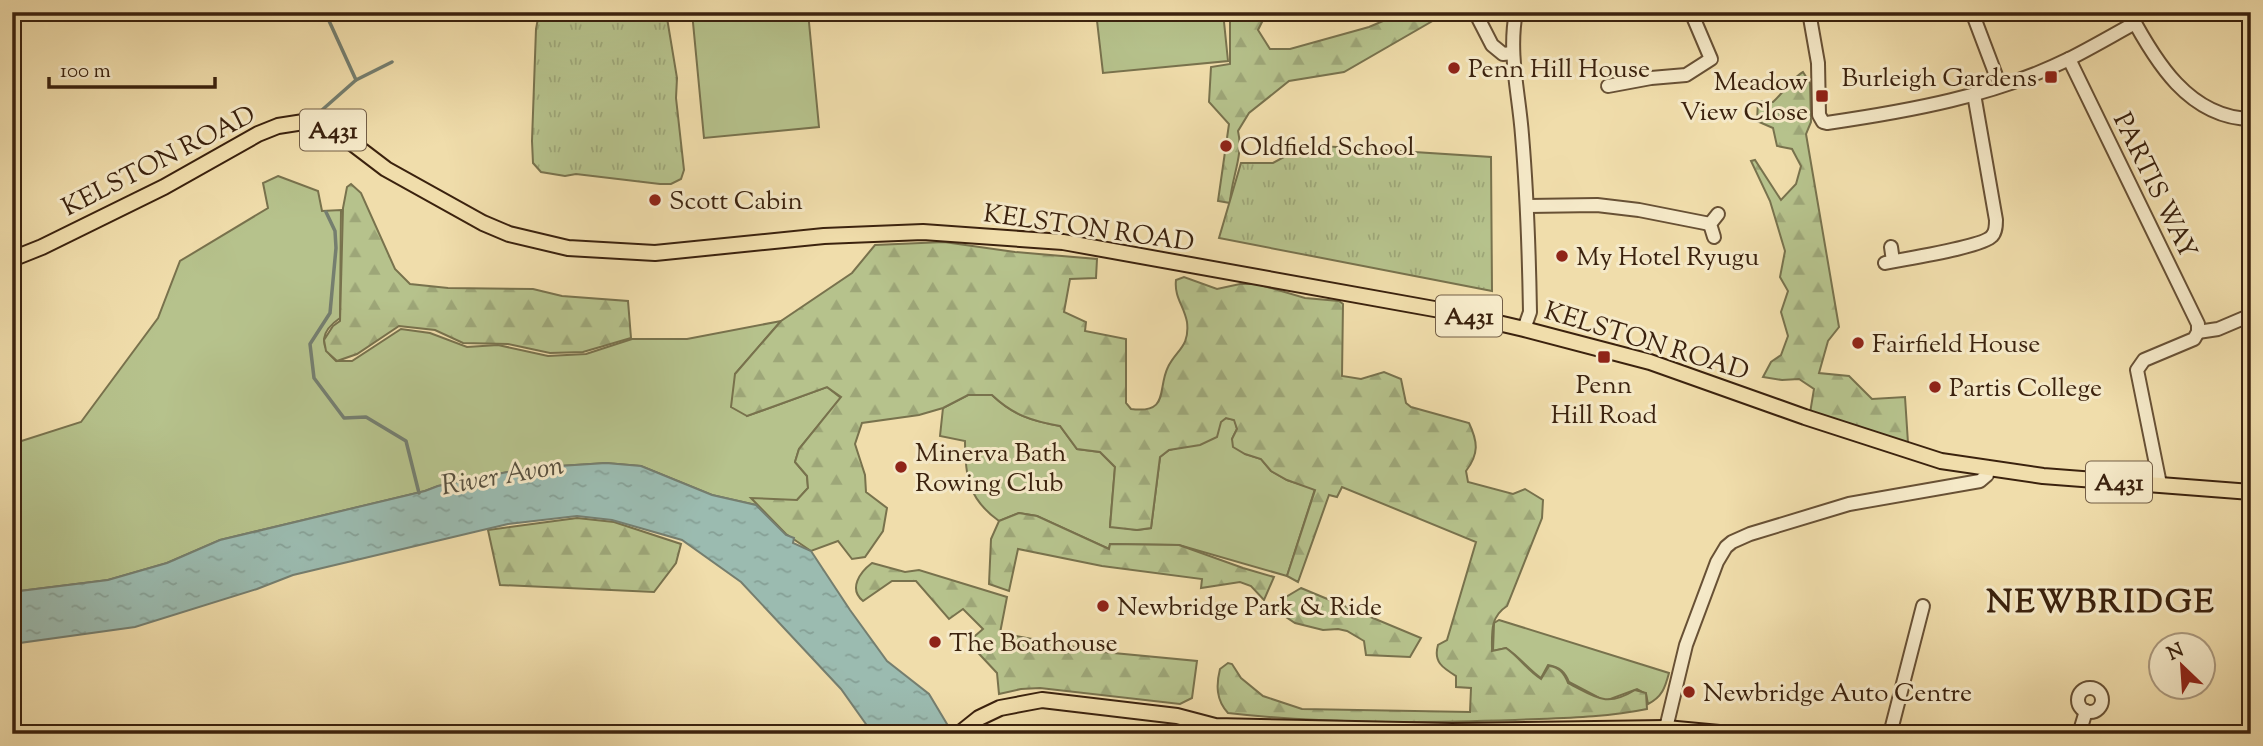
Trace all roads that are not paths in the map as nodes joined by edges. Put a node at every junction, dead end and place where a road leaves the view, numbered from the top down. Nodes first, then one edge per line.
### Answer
1 (1475, 12) edge
2 (1516, 12) edge
3 (1691, 12) edge
4 (1809, 12) edge
5 (1972, 12) edge
6 (2132, 18) edge
7 (1512, 53) junction
8 (2068, 59) junction
9 (1608, 86) dead end
10 (2000, 86) junction
11 (1974, 94) junction
12 (2251, 120) edge
13 (1528, 206) junction
14 (1714, 237) dead end
15 (1891, 247) dead end
16 (12, 258) edge
17 (2251, 315) edge
18 (1524, 329) junction
19 (2198, 332) junction
20 (1987, 470) junction
21 (2160, 484) junction
22 (2251, 492) edge
23 (1923, 606) dead end
24 (2086, 711) dead end
25 (1668, 730) edge
26 (959, 734) edge
27 (1730, 734) edge
28 (1891, 734) edge
29 (2079, 734) edge

1 - 7 street
2 - 7 street
3 - 9 street
4 - 11 street
5 - 10 street
6 - 8 street
6 - 12 street
7 - 13 street
8 - 10 street
8 - 19 street, PARTIS WAY
10 - 11 street
11 - 15 street
13 - 14 street
13 - 18 street
16 - 18 main road, KELSTON ROAD / A431
17 - 19 street
18 - 20 main road, KELSTON ROAD / A431
19 - 21 street
20 - 21 main road, A431
20 - 25 street
21 - 22 main road, A431
23 - 28 street
24 - 29 street
25 - 26 main road
25 - 27 main road

